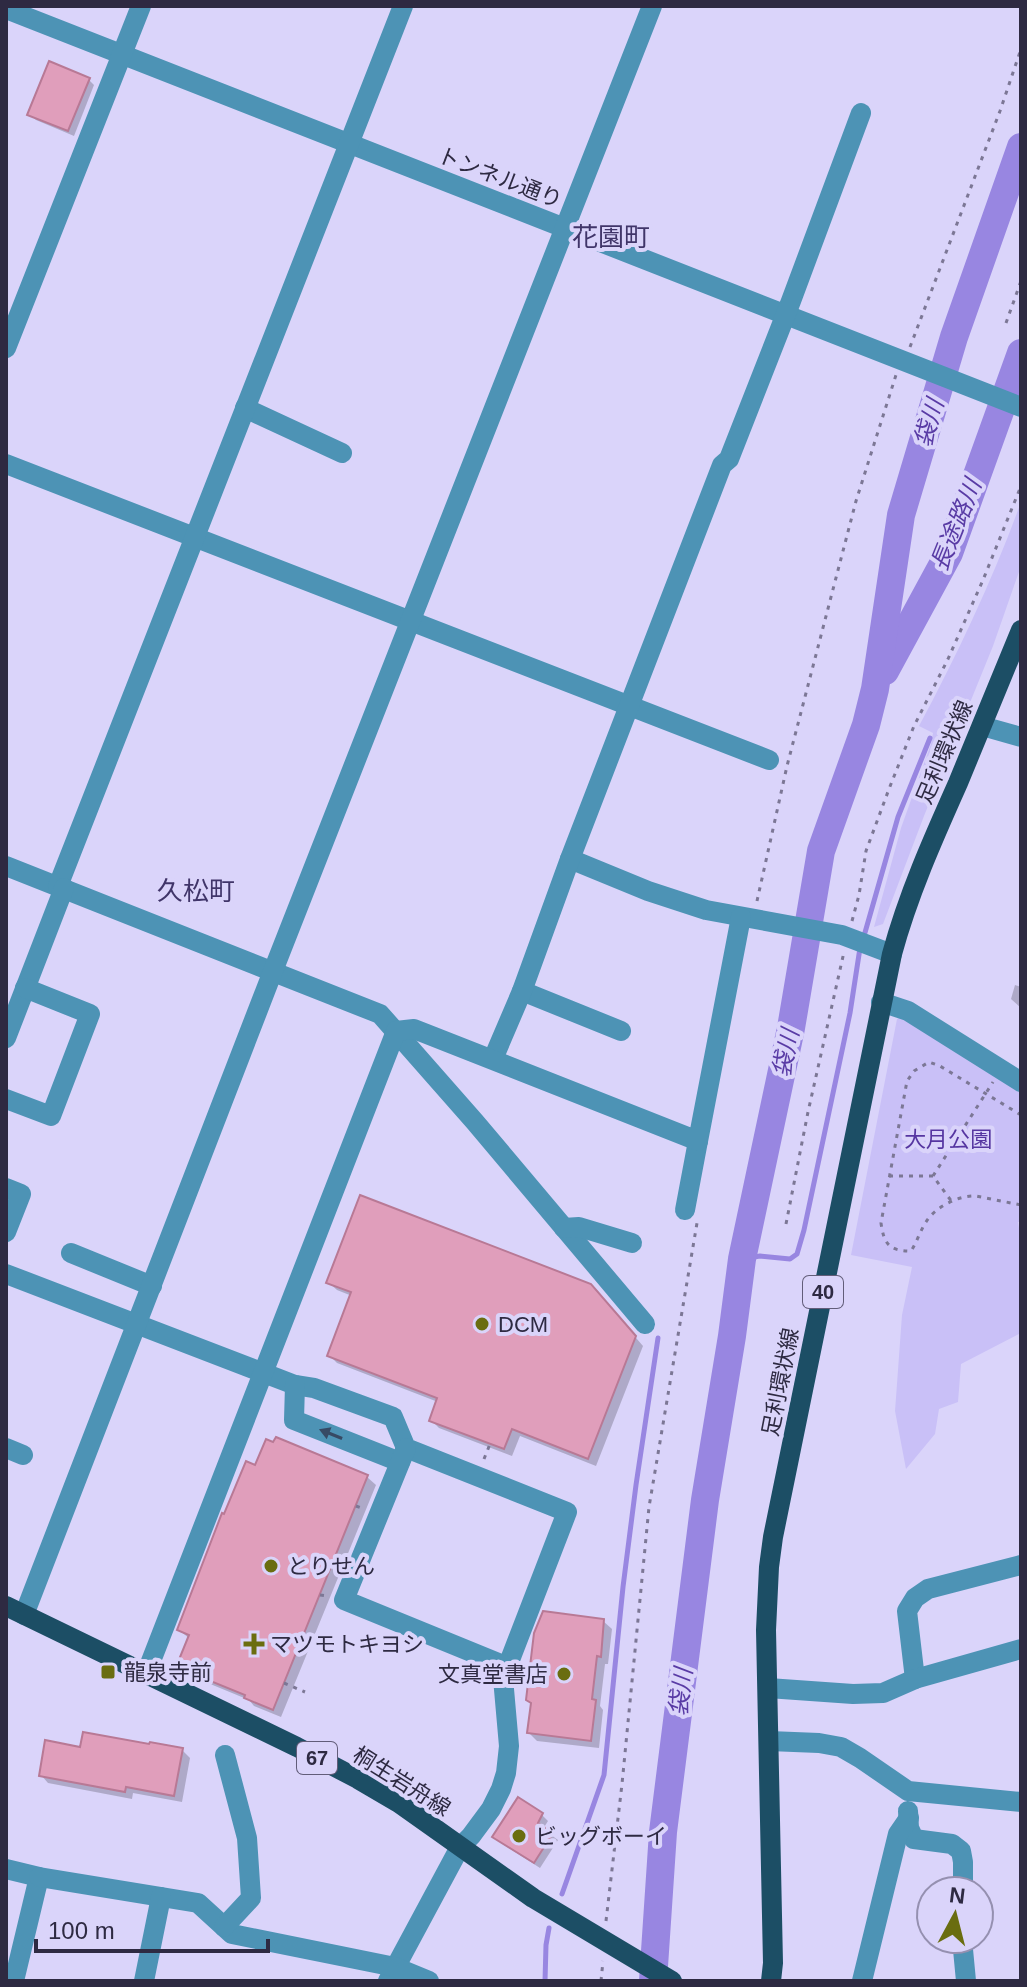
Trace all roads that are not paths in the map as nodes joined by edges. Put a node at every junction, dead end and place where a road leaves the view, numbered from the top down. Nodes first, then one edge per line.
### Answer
1 (141, 6) edge
2 (403, 6) edge
3 (652, 6) edge
4 (6, 9) edge
5 (122, 54) junction
6 (861, 113) dead end
7 (349, 144) junction
8 (566, 228) junction
9 (785, 315) junction
10 (6, 348) edge
11 (1021, 407) edge
12 (245, 408) junction
13 (342, 453) dead end
14 (6, 464) edge
15 (194, 538) junction
16 (411, 621) junction
17 (1021, 630) edge
18 (630, 706) junction
19 (982, 726) junction
20 (1021, 737) edge
21 (769, 760) dead end
22 (570, 859) junction
23 (6, 866) edge
24 (61, 887) junction
25 (751, 915) junction
26 (892, 954) junction
27 (273, 971) junction
28 (25, 988) junction
29 (522, 991) junction
30 (881, 1002) junction
31 (396, 1031) junction
32 (621, 1031) dead end
33 (6, 1038) edge
34 (493, 1059) junction
35 (1021, 1082) edge
36 (6, 1099) edge
37 (698, 1141) junction
38 (6, 1188) edge
39 (692, 1213) road end
40 (564, 1228) junction
41 (6, 1232) edge
42 (632, 1243) dead end
43 (71, 1253) dead end
44 (6, 1274) edge
45 (152, 1286) junction
46 (645, 1324) dead end
47 (137, 1325) junction
48 (263, 1373) junction
49 (295, 1385) junction
50 (403, 1455) junction
51 (1021, 1565) edge
52 (15, 1611) edge
53 (1021, 1649) edge
54 (508, 1667) junction
55 (146, 1674) junction
56 (915, 1679) junction
57 (768, 1688) junction
58 (769, 1741) junction
59 (225, 1755) dead end
60 (908, 1791) junction
61 (1021, 1802) edge
62 (909, 1818) junction
63 (460, 1847) junction
64 (6, 1869) edge
65 (963, 1875) edge
66 (39, 1877) junction
67 (161, 1897) junction
68 (224, 1927) junction
69 (964, 1955) edge
70 (392, 1974) edge
71 (14, 1981) edge
72 (144, 1981) edge
73 (429, 1981) edge
74 (672, 1981) edge
75 (771, 1981) edge
76 (862, 1981) edge
77 (966, 1981) edge

1 - 5 street
2 - 7 street
3 - 8 street
4 - 5 street, トンネル通り
5 - 7 street, トンネル通り
5 - 10 street
6 - 9 street
7 - 8 street, トンネル通り
7 - 12 street
8 - 9 street, トンネル通り
8 - 16 street
9 - 11 street, トンネル通り
9 - 18 street
12 - 13 street
12 - 15 street
14 - 15 street
15 - 16 street
15 - 24 street
16 - 18 street
16 - 27 street
17 - 19 main road, 足利環状線 / 40
18 - 21 street
18 - 22 street
19 - 20 street
19 - 26 main road, 足利環状線 / 40
22 - 25 street
22 - 29 street
23 - 24 street
24 - 27 street
24 - 28 street
25 - 26 street
25 - 37 street
26 - 30 main road, 足利環状線 / 40
27 - 31 street
27 - 45 street
28 - 33 street
28 - 36 street
29 - 32 street
29 - 34 street
30 - 35 street
30 - 57 main road, 足利環状線 / 40
31 - 34 street
31 - 40 street
31 - 48 street
34 - 37 street
37 - 39 street
38 - 41 street
40 - 42 street
40 - 46 street
43 - 45 street
44 - 47 street
45 - 47 street
47 - 48 street
47 - 52 street
48 - 49 street
48 - 55 street
49 - 50 street
50 -> 49 street
50 - 54 street
50 - 54 street
51 - 56 street
52 - 55 main road, 桐生岩舟線 / 67
53 - 56 street
54 - 63 street
55 - 63 main road, 桐生岩舟線 / 67
56 - 57 street
57 - 58 main road, 足利環状線 / 40
58 - 60 street
58 - 75 main road, 足利環状線 / 40
59 - 68 street
60 - 61 street
60 - 62 street
62 - 65 street
62 - 76 street
63 - 70 street
63 - 74 main road, 桐生岩舟線 / 67
64 - 66 street
66 - 67 street
66 - 71 street
67 - 68 street
67 - 72 street
68 - 70 street
69 - 77 street
70 - 73 street

